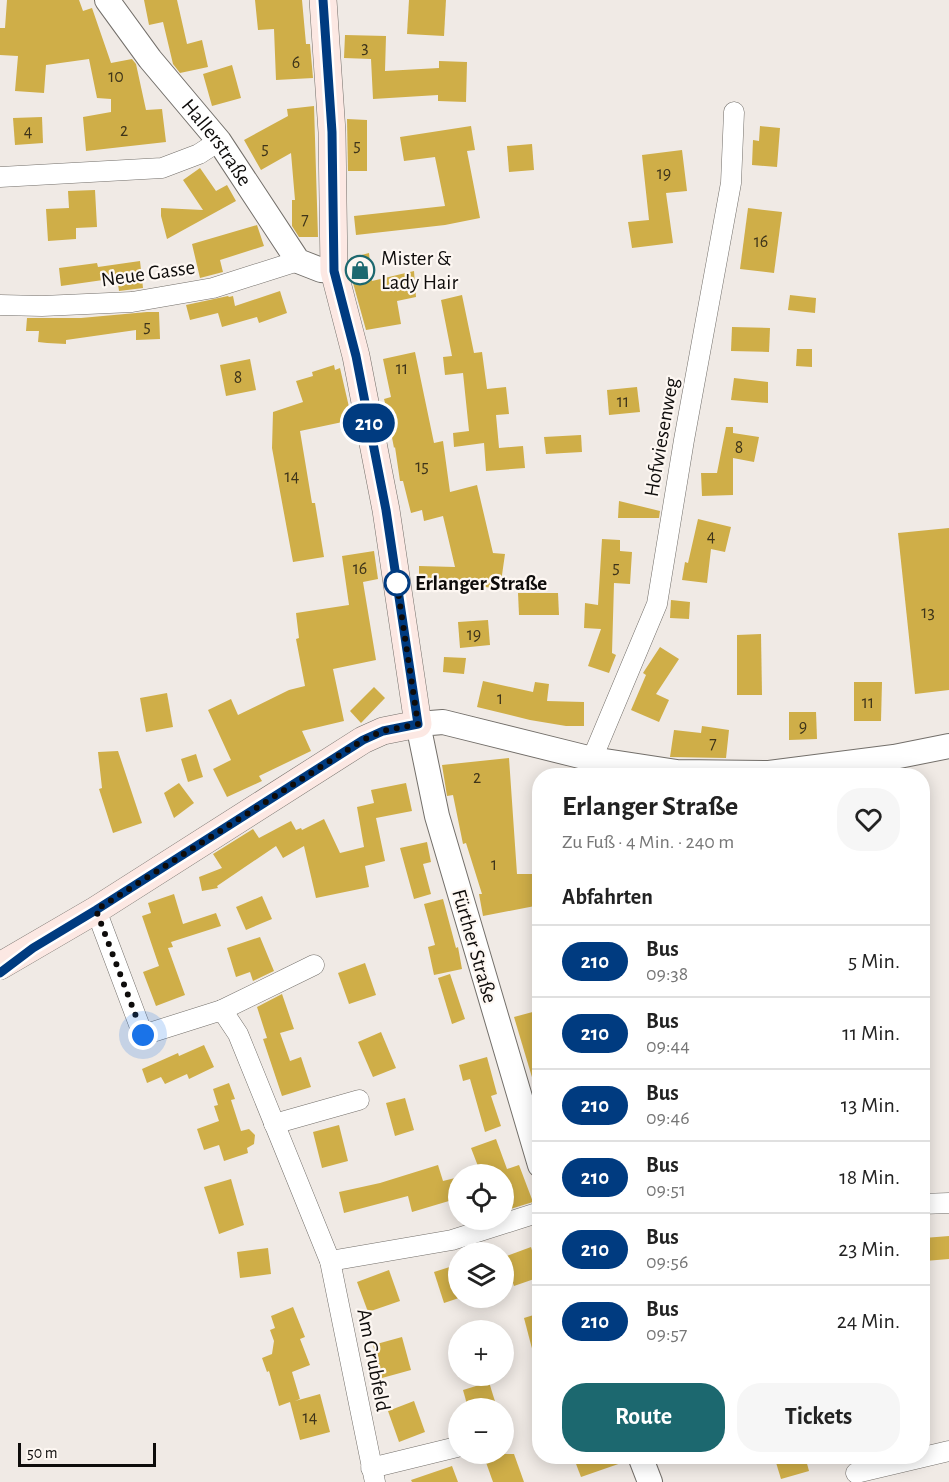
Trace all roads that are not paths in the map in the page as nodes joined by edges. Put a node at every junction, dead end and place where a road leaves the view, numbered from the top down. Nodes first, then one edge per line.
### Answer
1 (107, 0) edge
2 (323, 0) edge
3 (734, 112) dead end
4 (219, 141) junction
5 (0, 177) edge
6 (298, 261) junction
7 (334, 271) junction
8 (0, 305) edge
9 (418, 724) junction
10 (949, 746) edge
11 (592, 759) junction
12 (651, 768) edge
13 (808, 768) edge
14 (96, 910) junction
15 (6, 965) edge
16 (314, 965) dead end
17 (222, 1010) junction
18 (359, 1100) dead end
19 (274, 1124) junction
20 (532, 1138) edge
21 (949, 1203) edge
22 (930, 1204) edge
23 (532, 1215) edge
24 (330, 1261) junction
25 (448, 1450) edge
26 (949, 1451) edge
27 (930, 1455) edge
28 (643, 1464) edge
29 (888, 1464) edge
30 (855, 1471) edge
31 (373, 1475) edge
32 (650, 1482) edge

1 - 4 street, Hallerstraße
2 - 7 main road
3 - 11 street, Hofwiesenweg
4 - 5 street
4 - 6 street, Hallerstraße
6 - 7 street
6 - 8 street, Neue Gasse
7 - 9 main road
9 - 11 street
9 - 14 main road
9 - 20 street, Fürther Straße
10 - 13 street
11 - 12 street
14 - 15 main road
14 - 17 street
16 - 17 street
17 - 19 street, Am Grubfeld
18 - 19 street
19 - 24 street, Am Grubfeld
21 - 22 street
23 - 24 street
24 - 31 street, Am Grubfeld
25 - 31 street, Am Grubfeld
26 - 27 street
28 - 32 street
29 - 30 street

